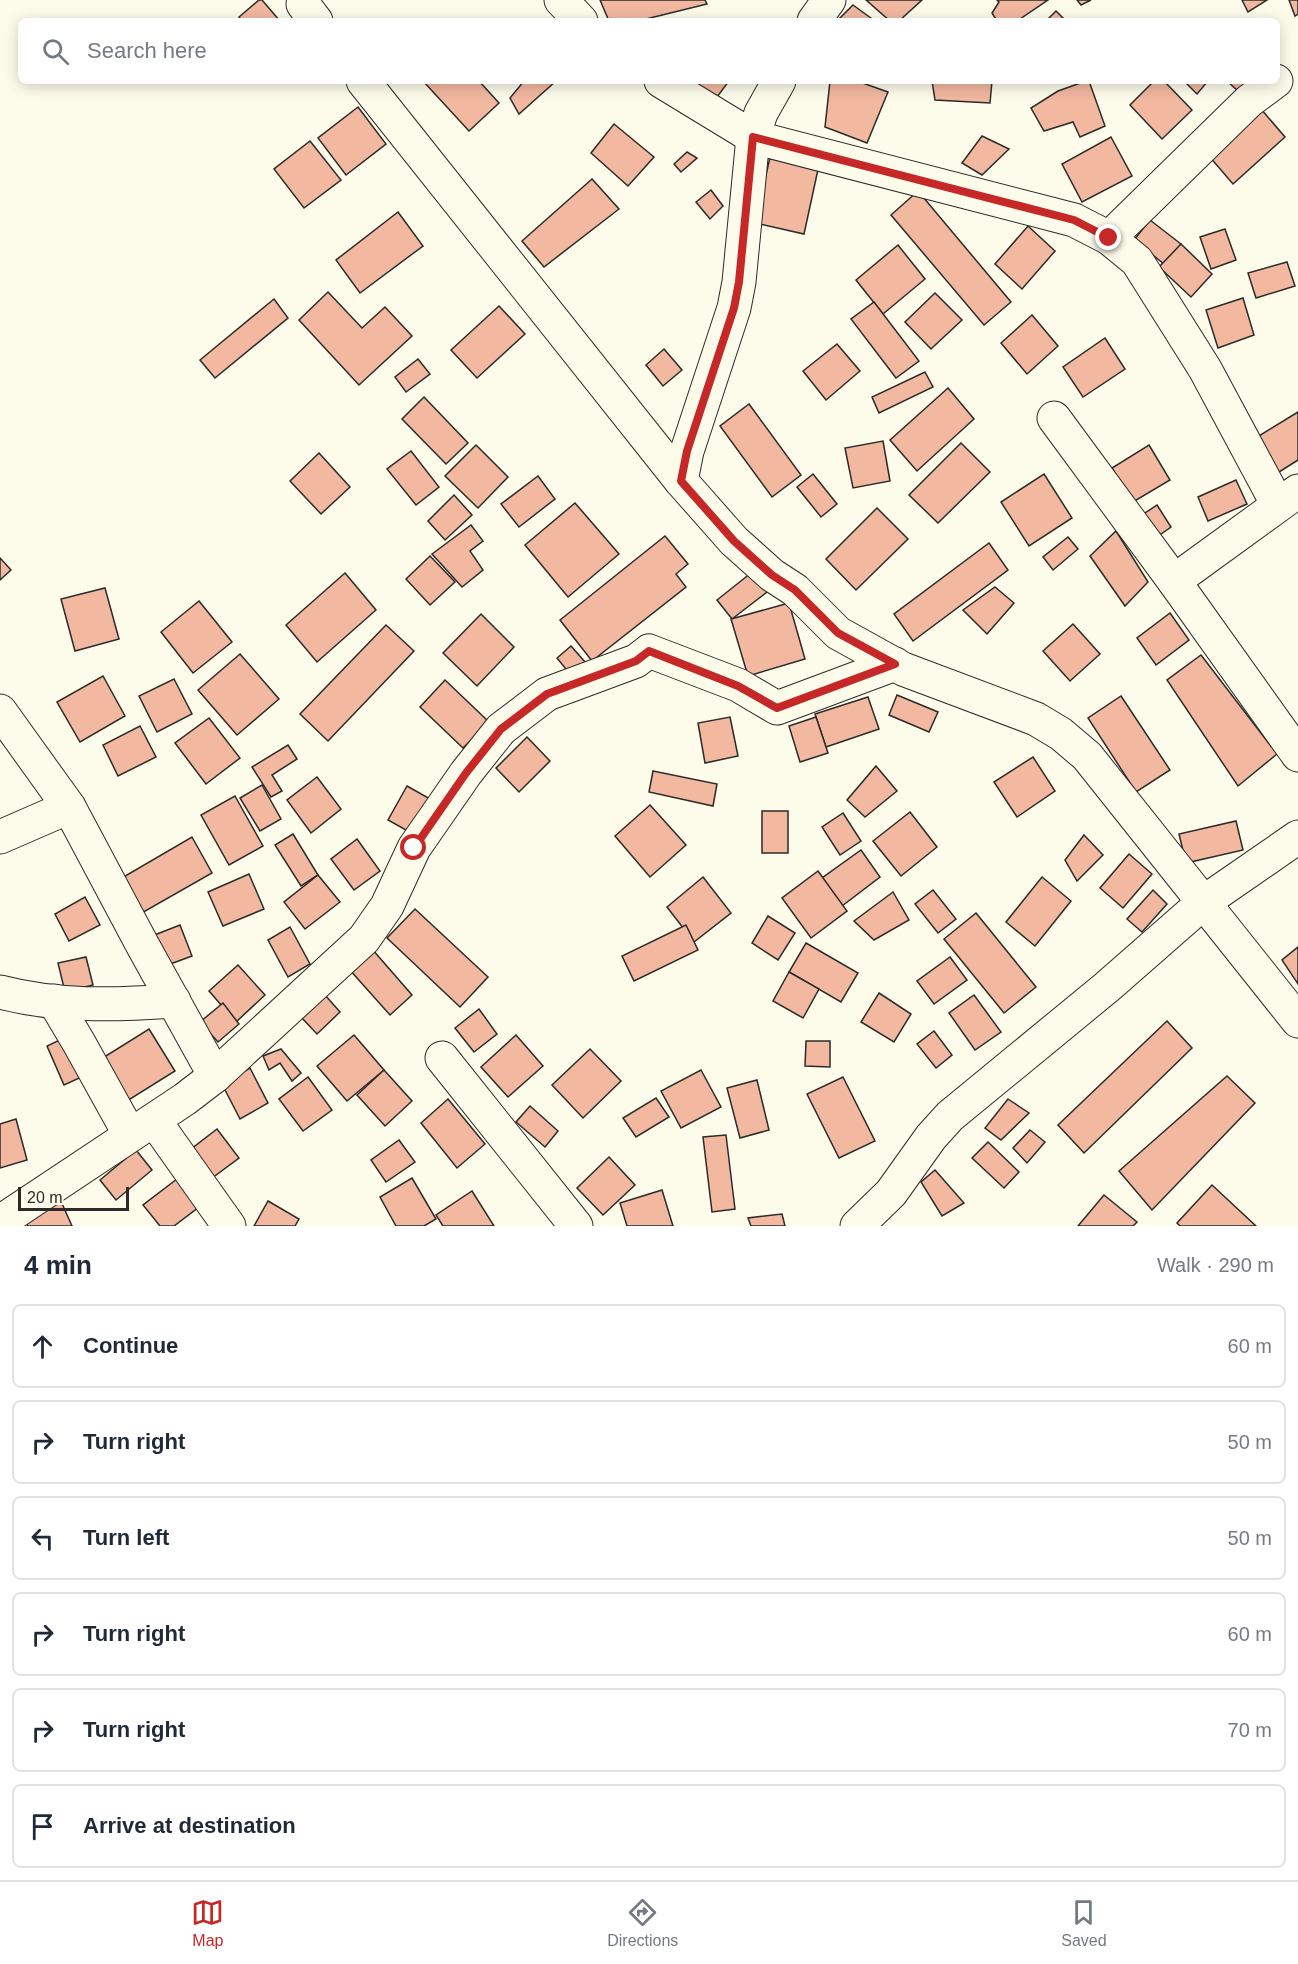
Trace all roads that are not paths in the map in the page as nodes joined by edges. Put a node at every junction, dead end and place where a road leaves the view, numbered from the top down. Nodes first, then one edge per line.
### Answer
1 (561, 0) edge
2 (829, 0) edge
3 (578, 18) edge
4 (816, 18) edge
5 (1298, 70) edge
6 (1280, 79) edge
7 (365, 84) edge
8 (666, 84) edge
9 (777, 84) edge
10 (1273, 84) edge
11 (753, 137) junction
12 (1109, 238) junction
13 (1054, 418) dead end
14 (681, 481) junction
15 (1288, 498) edge
16 (1174, 581) junction
17 (895, 664) junction
18 (0, 711) edge
19 (1298, 755) edge
20 (69, 807) junction
21 (0, 837) edge
22 (1298, 837) edge
23 (1204, 902) junction
24 (0, 992) edge
25 (54, 1001) junction
26 (174, 1001) junction
27 (1298, 1021) edge
28 (442, 1058) dead end
29 (215, 1076) junction
30 (142, 1127) junction
31 (0, 1222) edge
32 (229, 1226) edge
33 (576, 1226) edge
34 (857, 1226) edge

1 - 3 street
2 - 4 street
5 - 6 street
7 - 14 street
8 - 11 street
9 - 11 street
10 - 12 street
11 - 12 street
11 - 14 street
12 - 15 street
13 - 16 street
14 - 17 street
15 - 16 street
16 - 19 street
17 - 23 street
17 - 29 street
18 - 20 street
20 - 21 street
20 - 26 street
22 - 23 street
23 - 27 street
23 - 34 street
24 - 25 street
25 - 26 street
25 - 30 street
26 - 29 street
28 - 33 street
29 - 30 street
30 - 31 street
30 - 32 street

